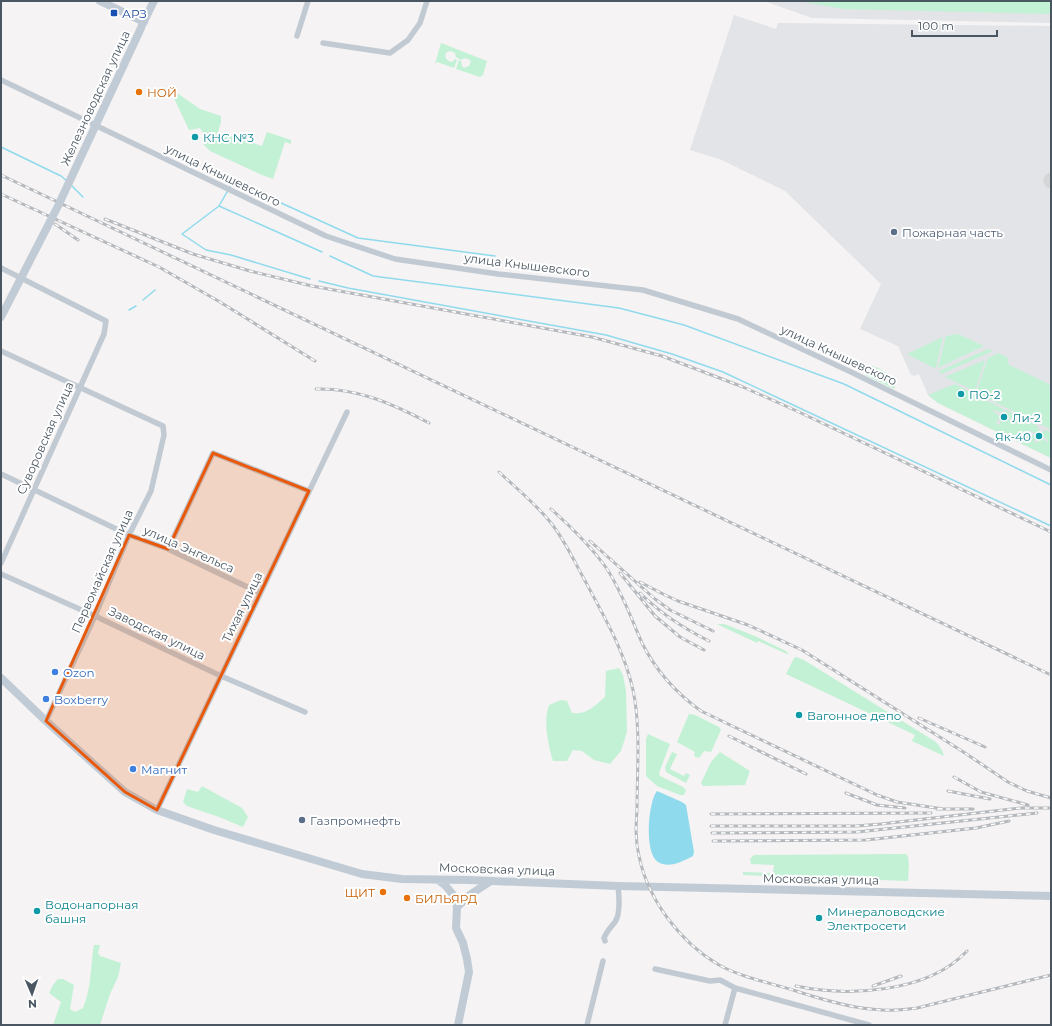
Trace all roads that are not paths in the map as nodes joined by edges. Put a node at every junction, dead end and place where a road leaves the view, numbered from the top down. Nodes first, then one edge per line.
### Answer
1 (100, 1) edge
2 (154, 1) edge
3 (308, 1) edge
4 (427, 1) edge
5 (143, 25) junction
6 (297, 36) dead end
7 (323, 43) dead end
8 (1, 80) edge
9 (1, 268) edge
10 (1, 317) edge
11 (1, 351) edge
12 (80, 388) junction
13 (347, 412) dead end
14 (1051, 470) edge
15 (1, 474) edge
16 (34, 490) junction
17 (309, 491) junction
18 (129, 535) junction
19 (168, 550) junction
20 (1, 563) edge
21 (1, 574) edge
22 (260, 593) junction
23 (95, 616) junction
24 (221, 676) junction
25 (1, 678) edge
26 (304, 712) dead end
27 (46, 721) junction
28 (157, 810) junction
29 (437, 879) junction
30 (469, 880) junction
31 (491, 881) junction
32 (618, 886) junction
33 (470, 894) junction
34 (1051, 896) edge
35 (457, 907) junction
36 (605, 941) dead end
37 (603, 961) dead end
38 (655, 969) dead end
39 (736, 988) junction
40 (458, 1025) edge
41 (587, 1025) edge
42 (725, 1025) edge
43 (869, 1025) edge

1 - 5 street
2 - 5 street, Железноводская улица
3 - 6 street
4 - 7 street
5 - 10 street, Железноводская улица, bridge
8 - 14 street, улица Кнышевского
9 - 12 street, Суворовская улица
11 - 12 street
12 - 16 street, Суворовская улица
12 - 18 street, Первомайская улица
13 - 17 street, Тихая улица
15 - 16 street, улица Энгельса
16 - 18 street, улица Энгельса
16 - 20 street, Суворовская улица
17 - 19 street
17 - 22 street, Тихая улица
18 - 19 street, улица Энгельса
18 - 23 street, Первомайская улица
19 - 22 street, улица Энгельса
21 - 23 street, Заводская улица
22 - 24 street, Тихая улица
23 - 24 street, Заводская улица
23 - 27 street, Первомайская улица
24 - 26 street, Заводская улица
24 - 28 street, Тихая улица
25 - 27 street, Московская улица
27 - 28 street, Московская улица
28 - 29 street, Московская улица
29 - 30 street, Московская улица
29 - 35 street
30 - 31 street, Московская улица
30 - 33 street
31 - 32 street, Московская улица
31 - 33 street
32 - 34 street, Московская улица
32 - 36 street
33 - 35 street
35 - 40 street
37 - 41 street
38 - 39 street
39 - 42 street
39 - 43 street

